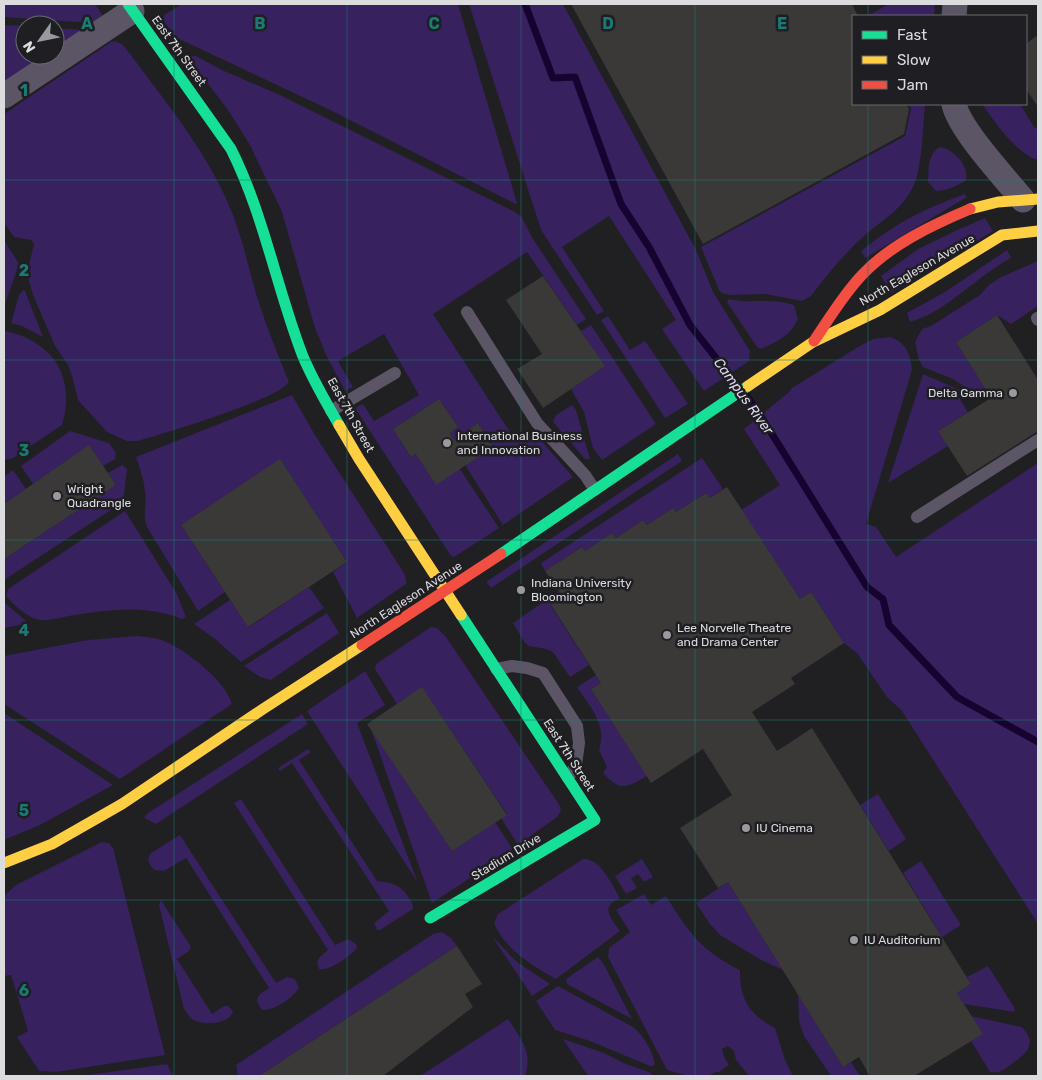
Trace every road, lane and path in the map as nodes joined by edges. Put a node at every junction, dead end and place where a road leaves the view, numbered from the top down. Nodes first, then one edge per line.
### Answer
1 (130, 7) edge
2 (4, 96) edge
3 (954, 105) edge
4 (1030, 200) edge
5 (1038, 232) edge
6 (467, 312) dead end
7 (813, 342) junction
8 (395, 373) dead end
9 (331, 411) junction
10 (1038, 440) edge
11 (595, 490) junction
12 (917, 517) dead end
13 (445, 592) junction
14 (496, 669) junction
15 (568, 778) junction
16 (595, 820) joint
17 (4, 862) edge
18 (430, 918) dead end

1 - 2 street
1 - 9 street, East 7th Street
3 - 4 street
4 - 7 street, North Eagleson Avenue
5 - 7 street, North Eagleson Avenue
6 - 11 lane
7 - 11 street, North Eagleson Avenue
8 - 9 lane
9 - 13 street, East 7th Street
10 - 12 lane
11 - 13 street, North Eagleson Avenue
13 - 14 street, East 7th Street
13 - 17 street, North Eagleson Avenue
14 - 15 street, East 7th Street
14 - 15 lane
15 - 16 street, East 7th Street
16 - 18 street, Stadium Drive

